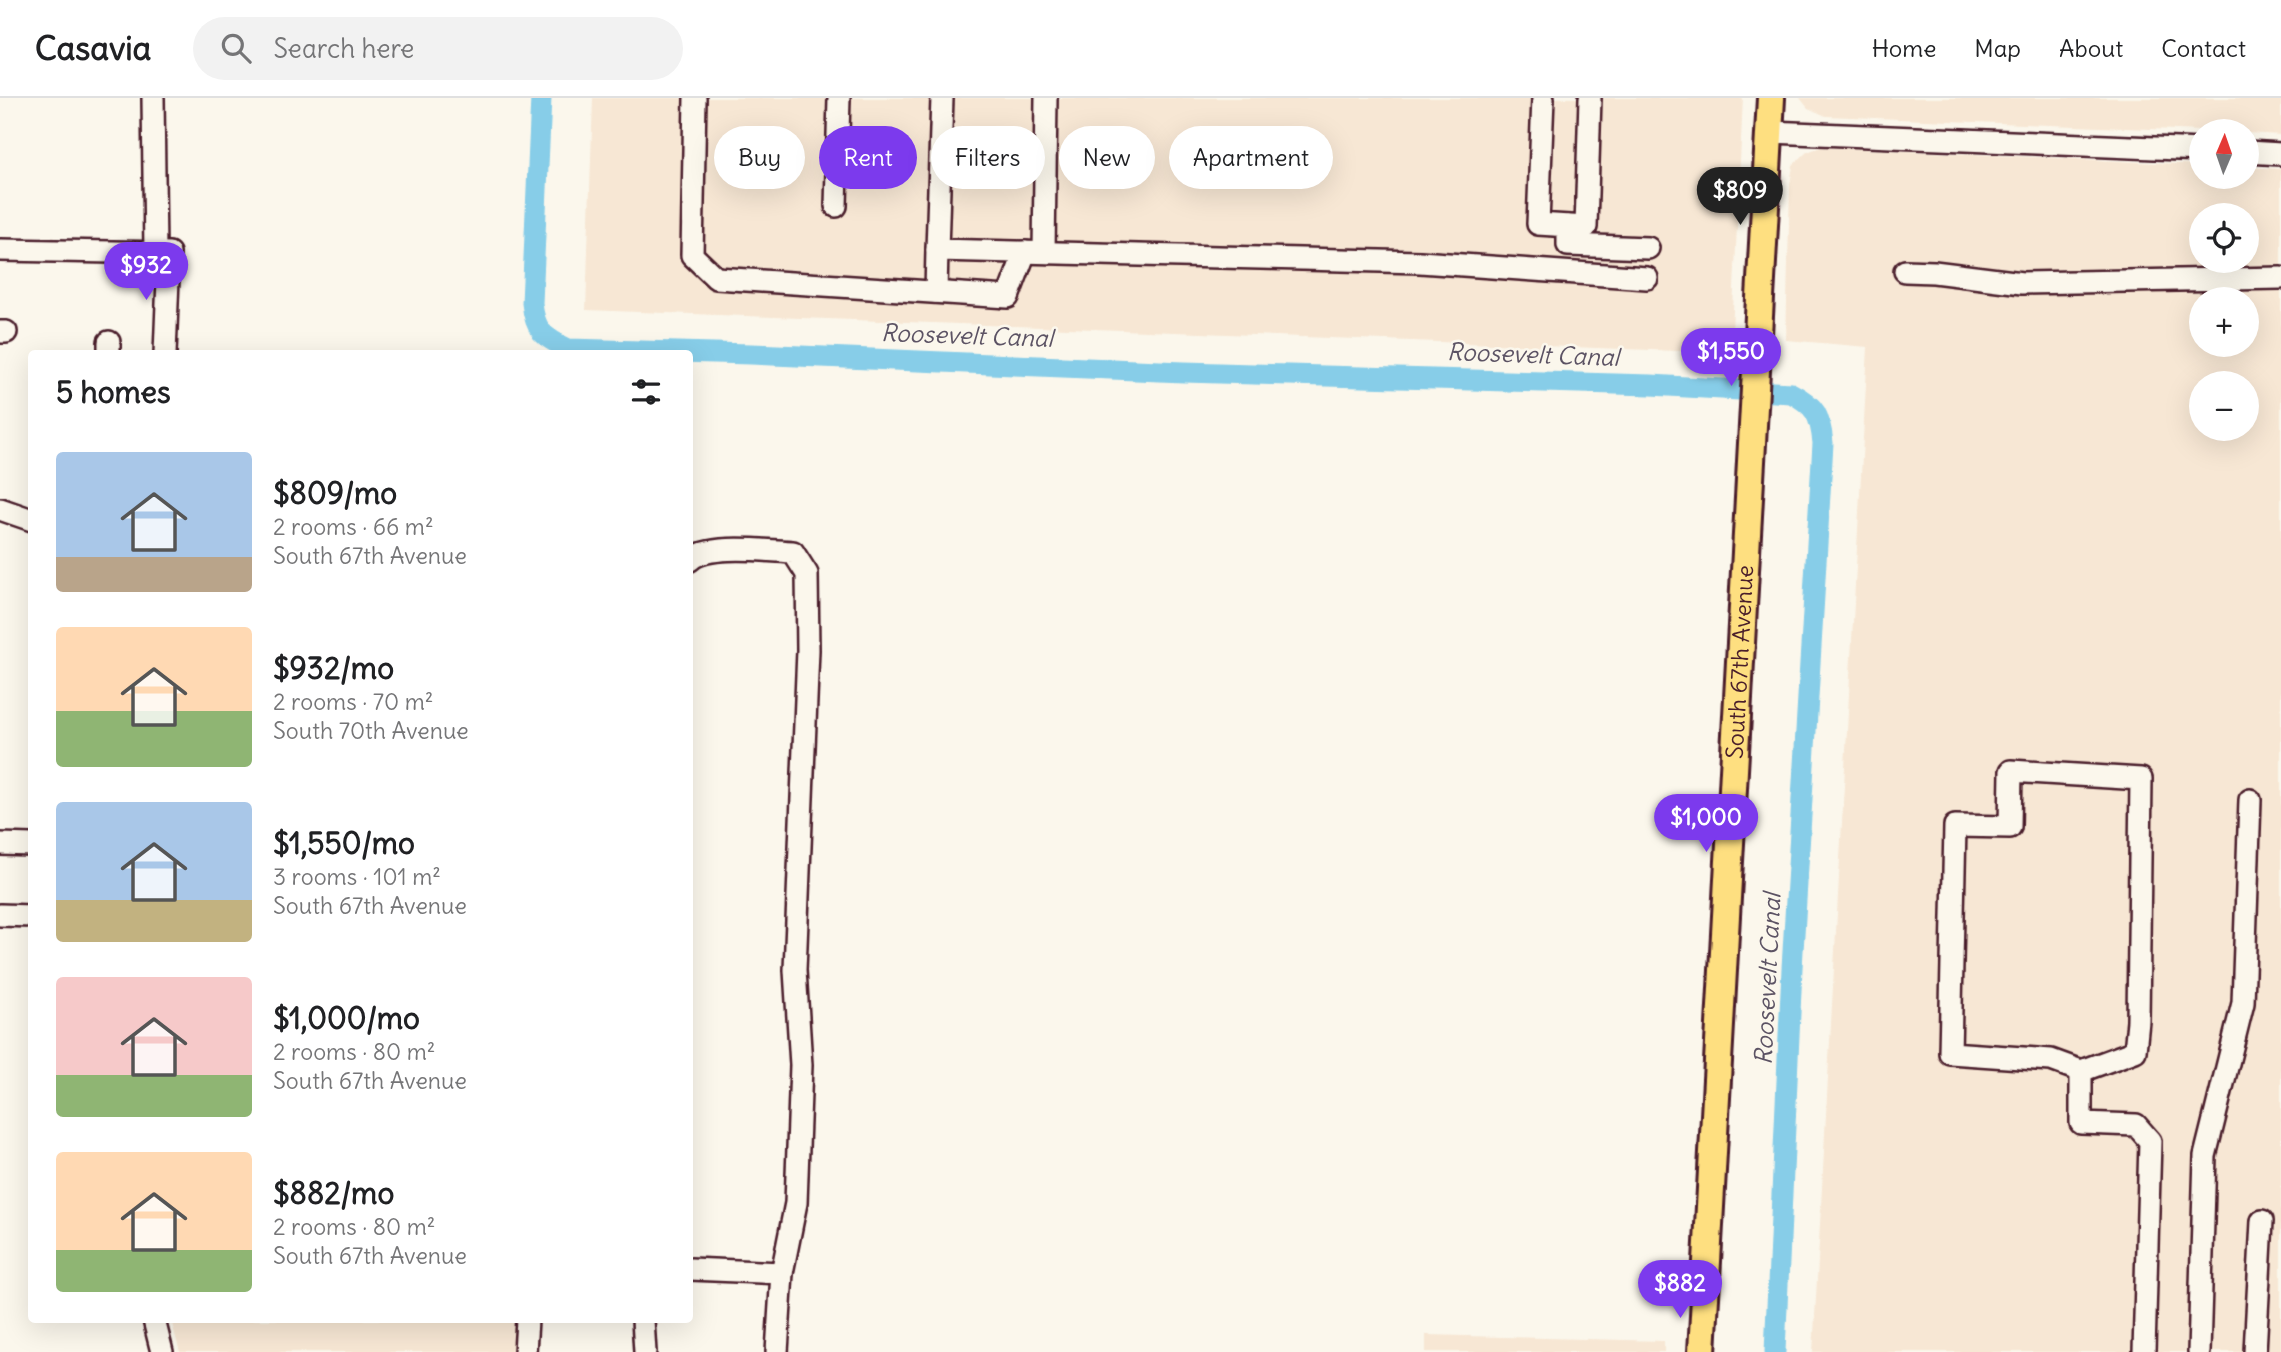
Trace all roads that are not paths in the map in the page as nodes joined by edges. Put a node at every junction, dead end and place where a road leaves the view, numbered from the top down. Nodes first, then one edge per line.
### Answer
1 (153, 98) edge
2 (695, 98) edge
3 (839, 98) edge
4 (942, 98) edge
5 (1046, 98) edge
6 (1543, 98) edge
7 (1590, 98) edge
8 (1771, 98) edge
9 (1769, 132) junction
10 (2189, 149) edge
11 (2259, 153) edge
12 (2281, 154) edge
13 (836, 206) dead end
14 (1568, 226) junction
15 (1648, 248) dead end
16 (0, 250) edge
17 (937, 250) junction
18 (162, 252) junction
19 (1034, 252) junction
20 (1905, 271) dead end
21 (1647, 278) dead end
22 (2281, 278) edge
23 (936, 292) junction
24 (165, 350) edge
25 (0, 509) edge
26 (28, 519) edge
27 (693, 557) edge
28 (2250, 800) dead end
29 (0, 844) edge
30 (28, 845) edge
31 (0, 915) edge
32 (28, 916) edge
33 (2081, 1070) junction
34 (2262, 1221) dead end
35 (693, 1269) edge
36 (782, 1273) junction
37 (155, 1323) edge
38 (527, 1323) edge
39 (643, 1323) edge
40 (162, 1352) edge
41 (525, 1352) edge
42 (645, 1352) edge
43 (777, 1352) edge
44 (1702, 1352) edge
45 (2144, 1352) edge
46 (2199, 1352) edge
47 (2255, 1352) edge

1 - 18 street
2 - 23 street
3 - 13 street
4 - 17 street
5 - 19 street
6 - 14 street
7 - 14 street
8 - 9 main road, South 67th Avenue
9 - 10 street
9 - 44 main road, South 67th Avenue
11 - 12 street
14 - 15 street
16 - 18 street
17 - 19 street
17 - 23 street
18 - 24 street
19 - 21 street
19 - 23 street
20 - 22 street
25 - 26 street
27 - 36 street
28 - 46 street
29 - 30 street
31 - 32 street
33 - 33 street
33 - 45 street
34 - 47 street
35 - 36 street
36 - 43 street
37 - 40 street
38 - 41 street
39 - 42 street

